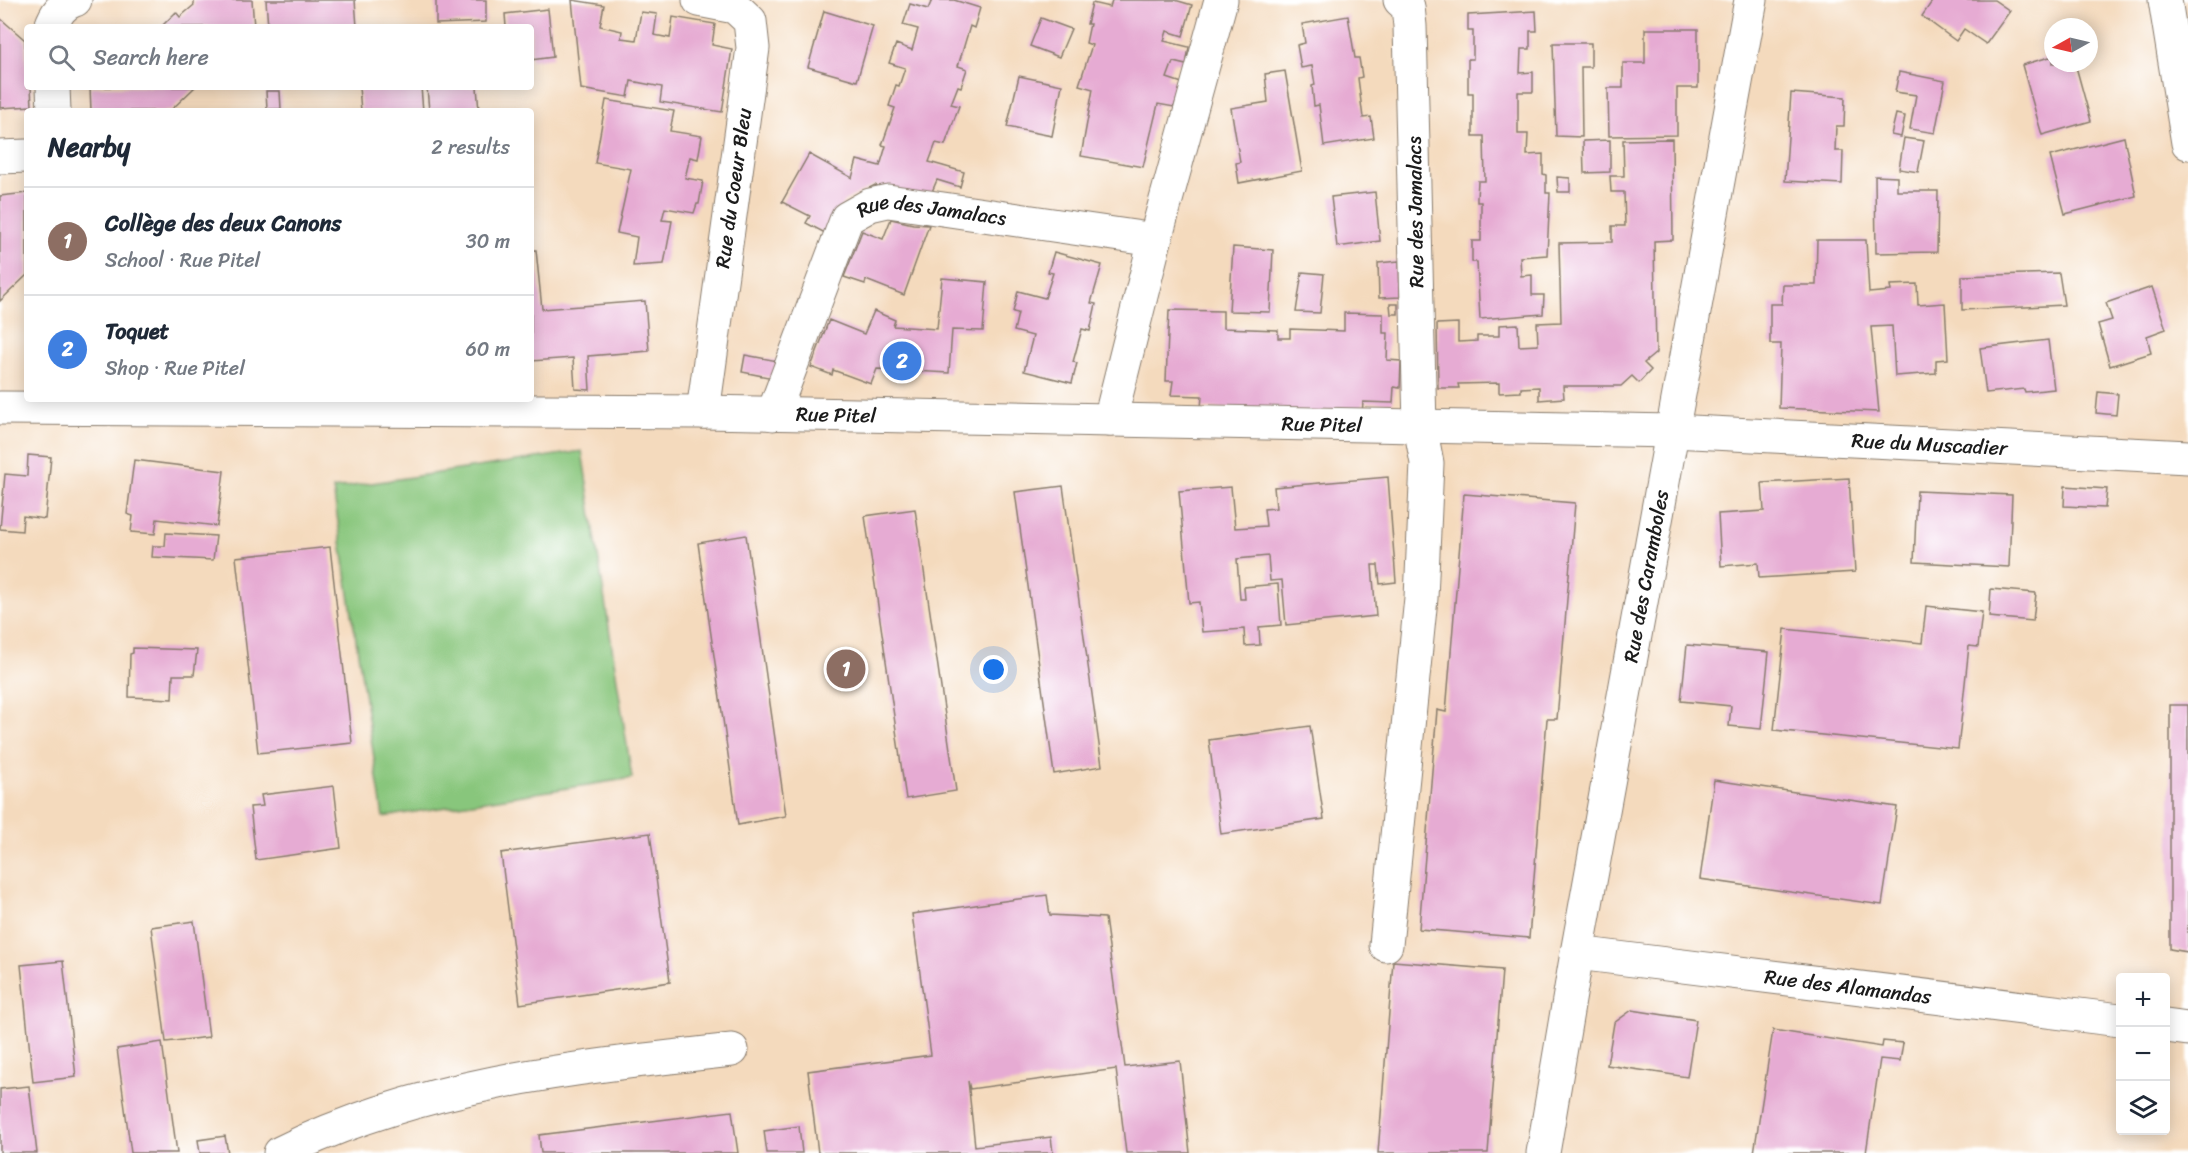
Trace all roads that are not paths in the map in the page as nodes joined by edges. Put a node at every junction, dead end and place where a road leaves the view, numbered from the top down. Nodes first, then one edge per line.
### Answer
1 (75, 0) edge
2 (699, 0) edge
3 (1221, 0) edge
4 (1400, 0) edge
5 (1751, 0) edge
6 (2165, 0) edge
7 (52, 24) edge
8 (53, 90) edge
9 (54, 108) edge
10 (2188, 143) edge
11 (24, 156) edge
12 (0, 157) edge
13 (1155, 240) junction
14 (65, 404) edge
15 (0, 408) edge
16 (703, 412) junction
17 (773, 414) junction
18 (1110, 420) junction
19 (1420, 426) junction
20 (1672, 431) junction
21 (2188, 457) edge
22 (1386, 945) dead end
23 (1577, 953) junction
24 (2116, 1019) edge
25 (2170, 1027) edge
26 (2188, 1029) edge
27 (732, 1050) dead end
28 (279, 1153) edge
29 (1543, 1153) edge

1 - 7 street
2 - 16 street, Rue du Coeur Bleu
3 - 13 street
4 - 19 street, Rue des Jamalacs
5 - 20 street, Rue des Caramboles
6 - 10 street
8 - 9 street
11 - 12 street
13 - 17 street, Rue des Jamalacs
13 - 18 street
14 - 15 street, Rue Pitel
14 - 16 street, Rue Pitel
16 - 17 street, Rue Pitel
17 - 18 street, Rue Pitel
18 - 19 street, Rue Pitel
19 - 20 street, Rue Pitel
19 - 22 street, Rue des Jamalacs
20 - 21 street, Rue du Muscadier
20 - 23 street, Rue des Caramboles
23 - 24 street, Rue des Alamandas
23 - 29 street, Rue des Caramboles
25 - 26 street
27 - 28 street

